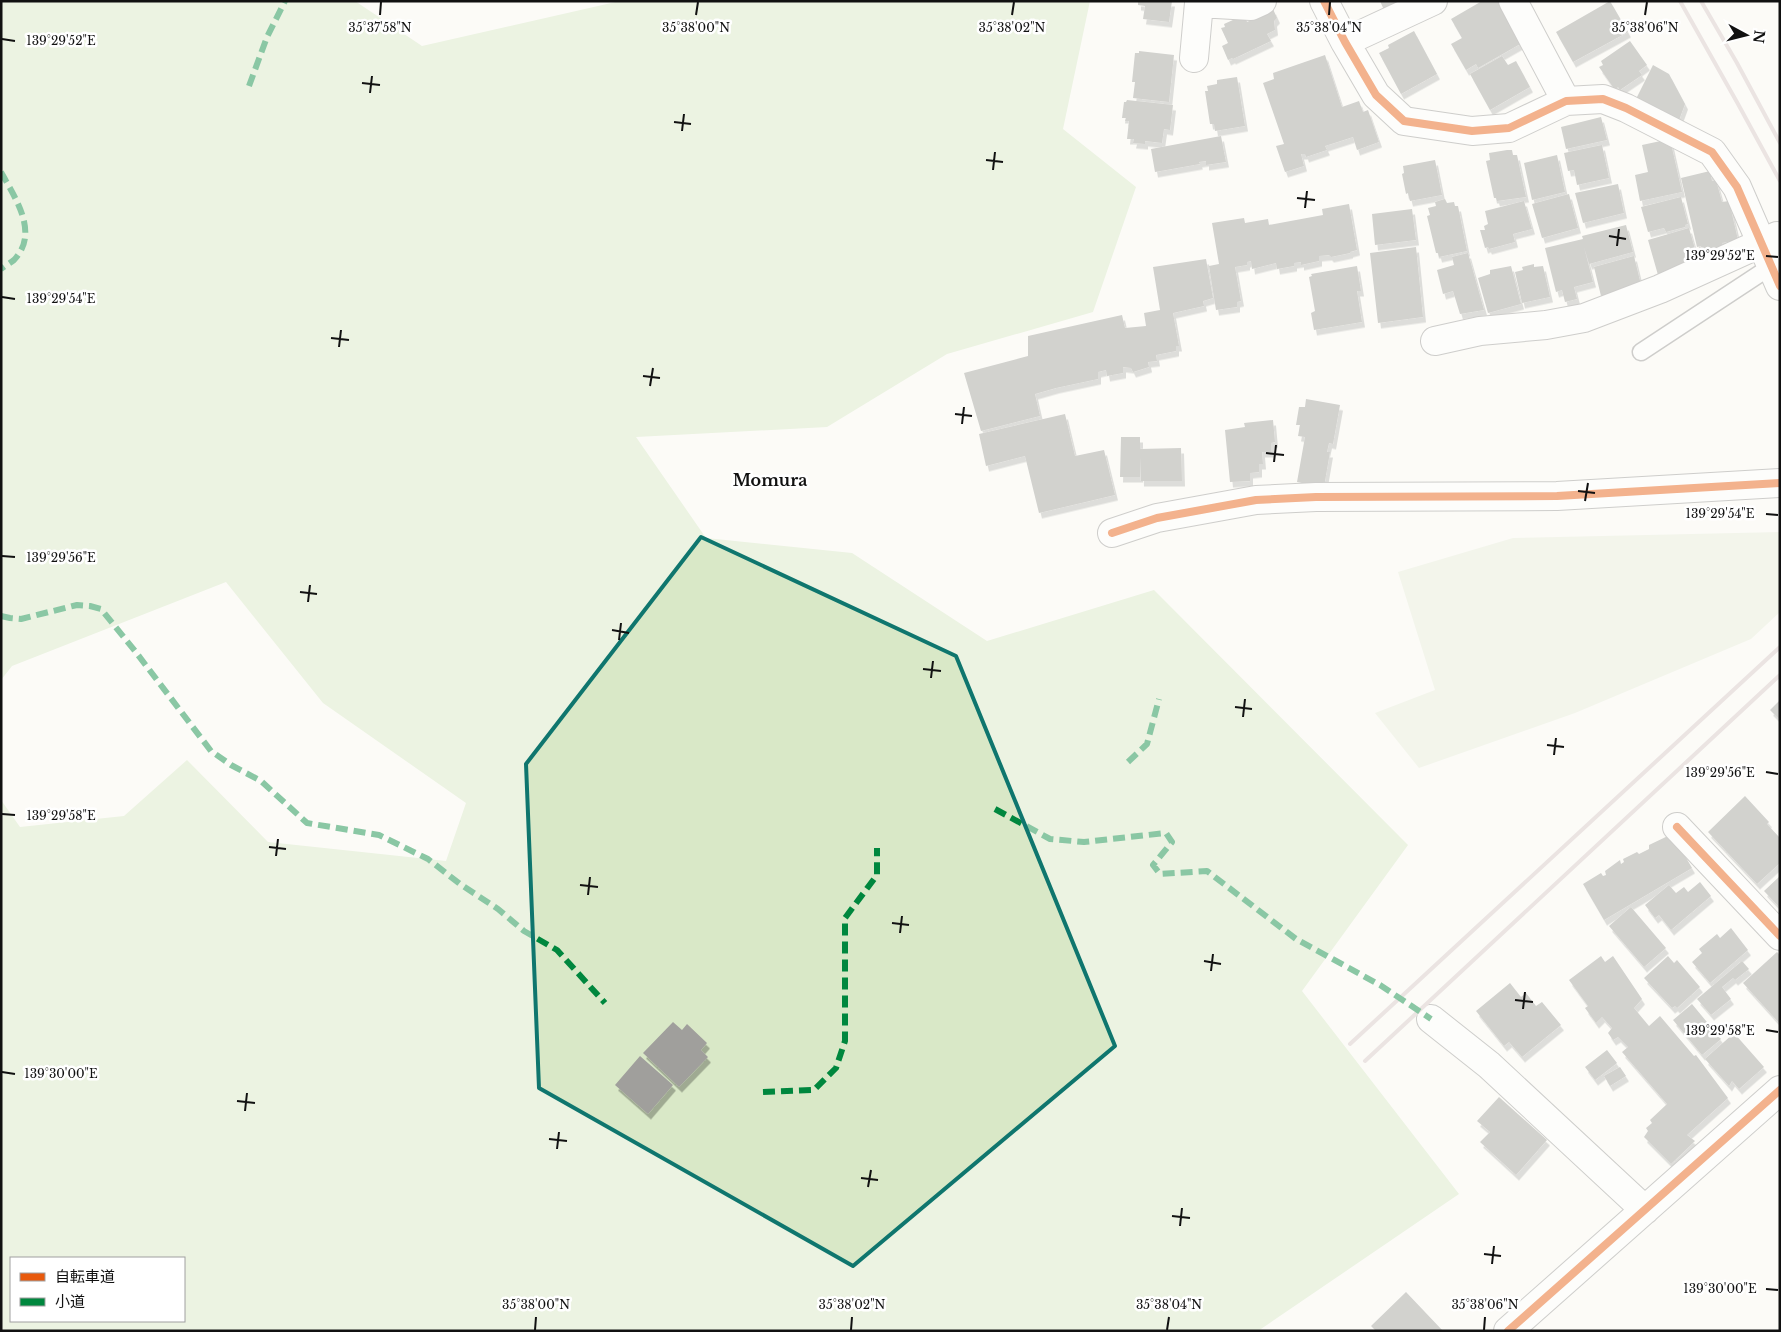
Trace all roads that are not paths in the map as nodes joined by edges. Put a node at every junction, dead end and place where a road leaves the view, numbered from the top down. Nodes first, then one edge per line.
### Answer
1 (1262, 1) edge
2 (1324, 1) edge
3 (1433, 1) edge
4 (1513, 1) edge
5 (1344, 42) junction
6 (1194, 58) dead end
7 (1566, 101) junction
8 (1773, 258) edge
9 (1435, 341) dead end
10 (1641, 352) dead end
11 (1780, 483) edge
12 (1112, 532) dead end
13 (1677, 827) dead end
14 (1780, 936) edge
15 (1431, 1019) dead end
16 (1780, 1090) edge
17 (1645, 1210) junction
18 (1508, 1331) edge

1 - 6 street
2 - 5 street
3 - 5 street
4 - 7 street
5 - 7 street
7 - 8 street
8 - 9 street
8 - 10 lane
11 - 12 street
13 - 14 street
15 - 17 street
16 - 17 street
17 - 18 street

